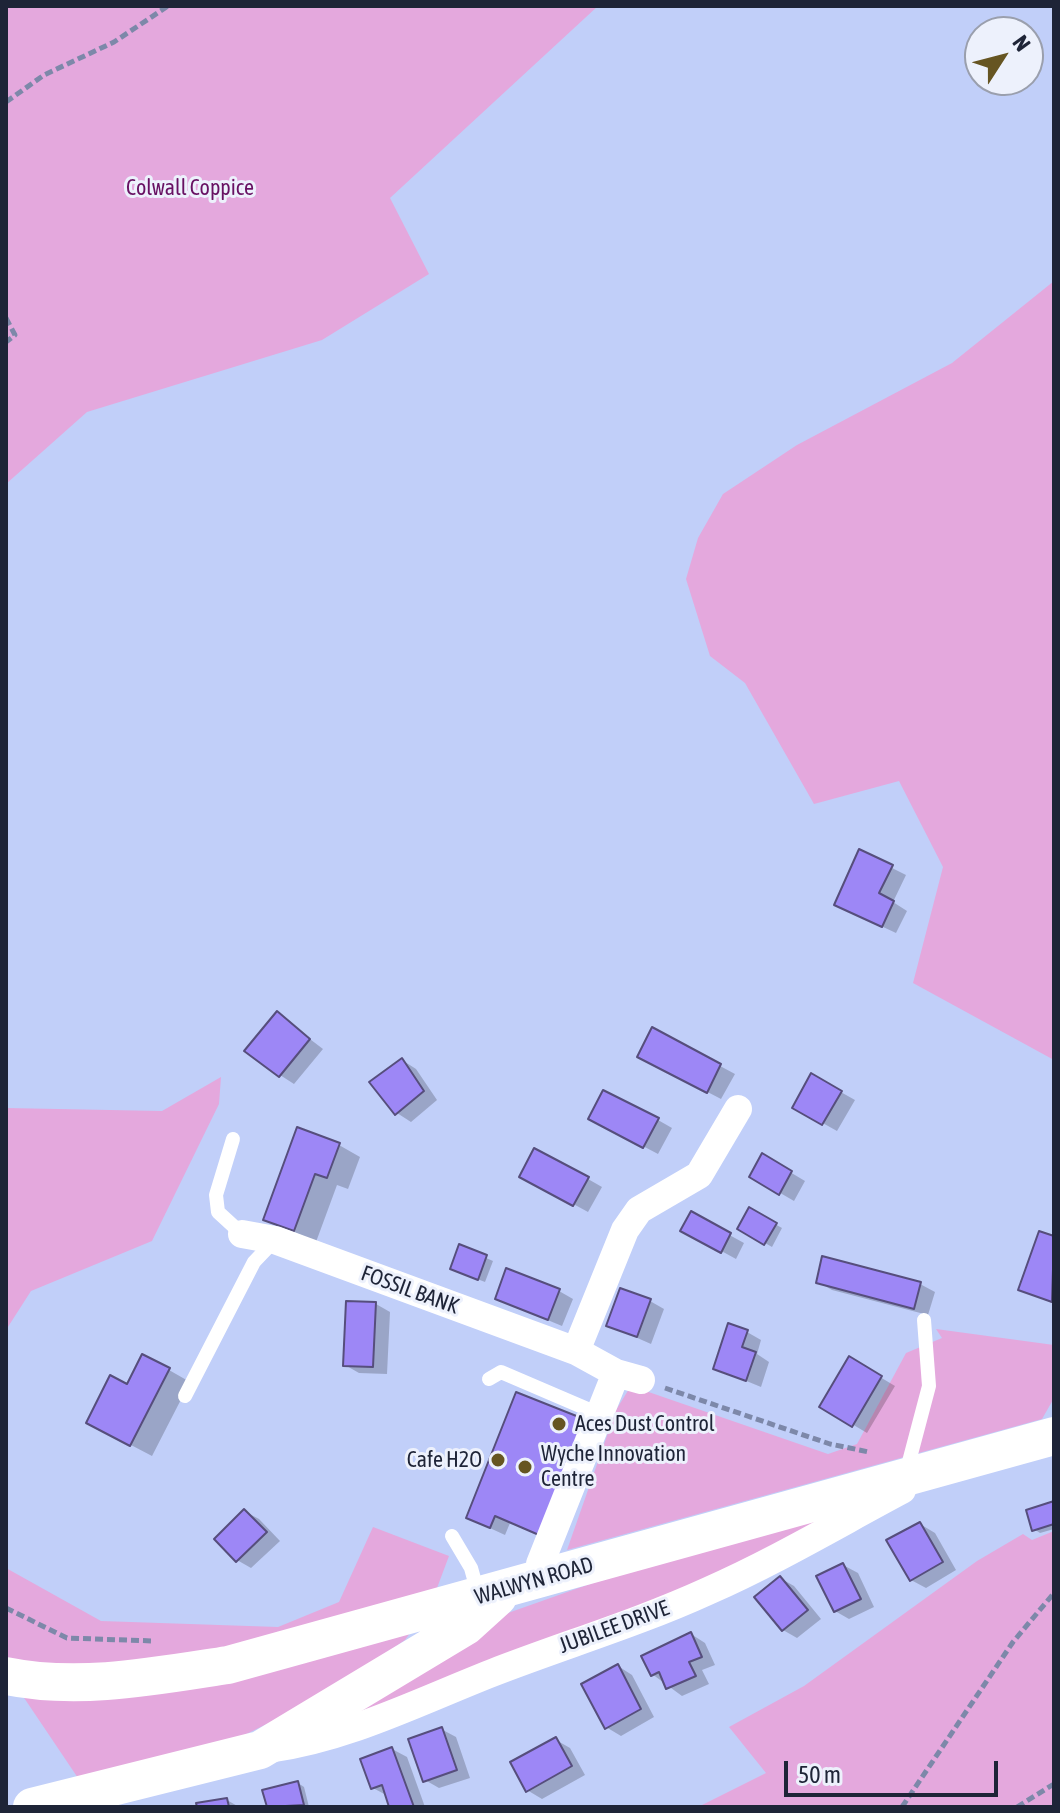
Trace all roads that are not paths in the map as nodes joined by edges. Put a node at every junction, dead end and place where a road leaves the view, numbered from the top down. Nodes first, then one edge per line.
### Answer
1 (738, 1109) dead end
2 (233, 1139) dead end
3 (242, 1234) joint
4 (275, 1240) junction
5 (924, 1320) dead end
6 (576, 1351) junction
7 (489, 1379) dead end
8 (185, 1396) dead end
9 (599, 1414) junction
10 (1054, 1436) edge
11 (951, 1463) junction
12 (905, 1477) junction
13 (452, 1536) dead end
14 (508, 1588) junction
15 (6, 1676) edge
16 (260, 1750) junction
17 (32, 1807) edge

1 - 6 street
2 - 3 lane
3 - 4 street, FOSSIL BANK
4 - 6 street, FOSSIL BANK
4 - 8 lane
5 - 12 lane
6 - 9 street, FOSSIL BANK
7 - 9 lane
9 - 14 street
10 - 11 main road, WALWYN ROAD
11 - 12 main road, WALWYN ROAD
11 - 16 street, JUBILEE DRIVE
12 - 14 main road, WALWYN ROAD
13 - 14 lane
14 - 15 main road, WALWYN ROAD
14 - 16 main road, JUBILEE DRIVE
16 - 17 main road, JUBILEE DRIVE

